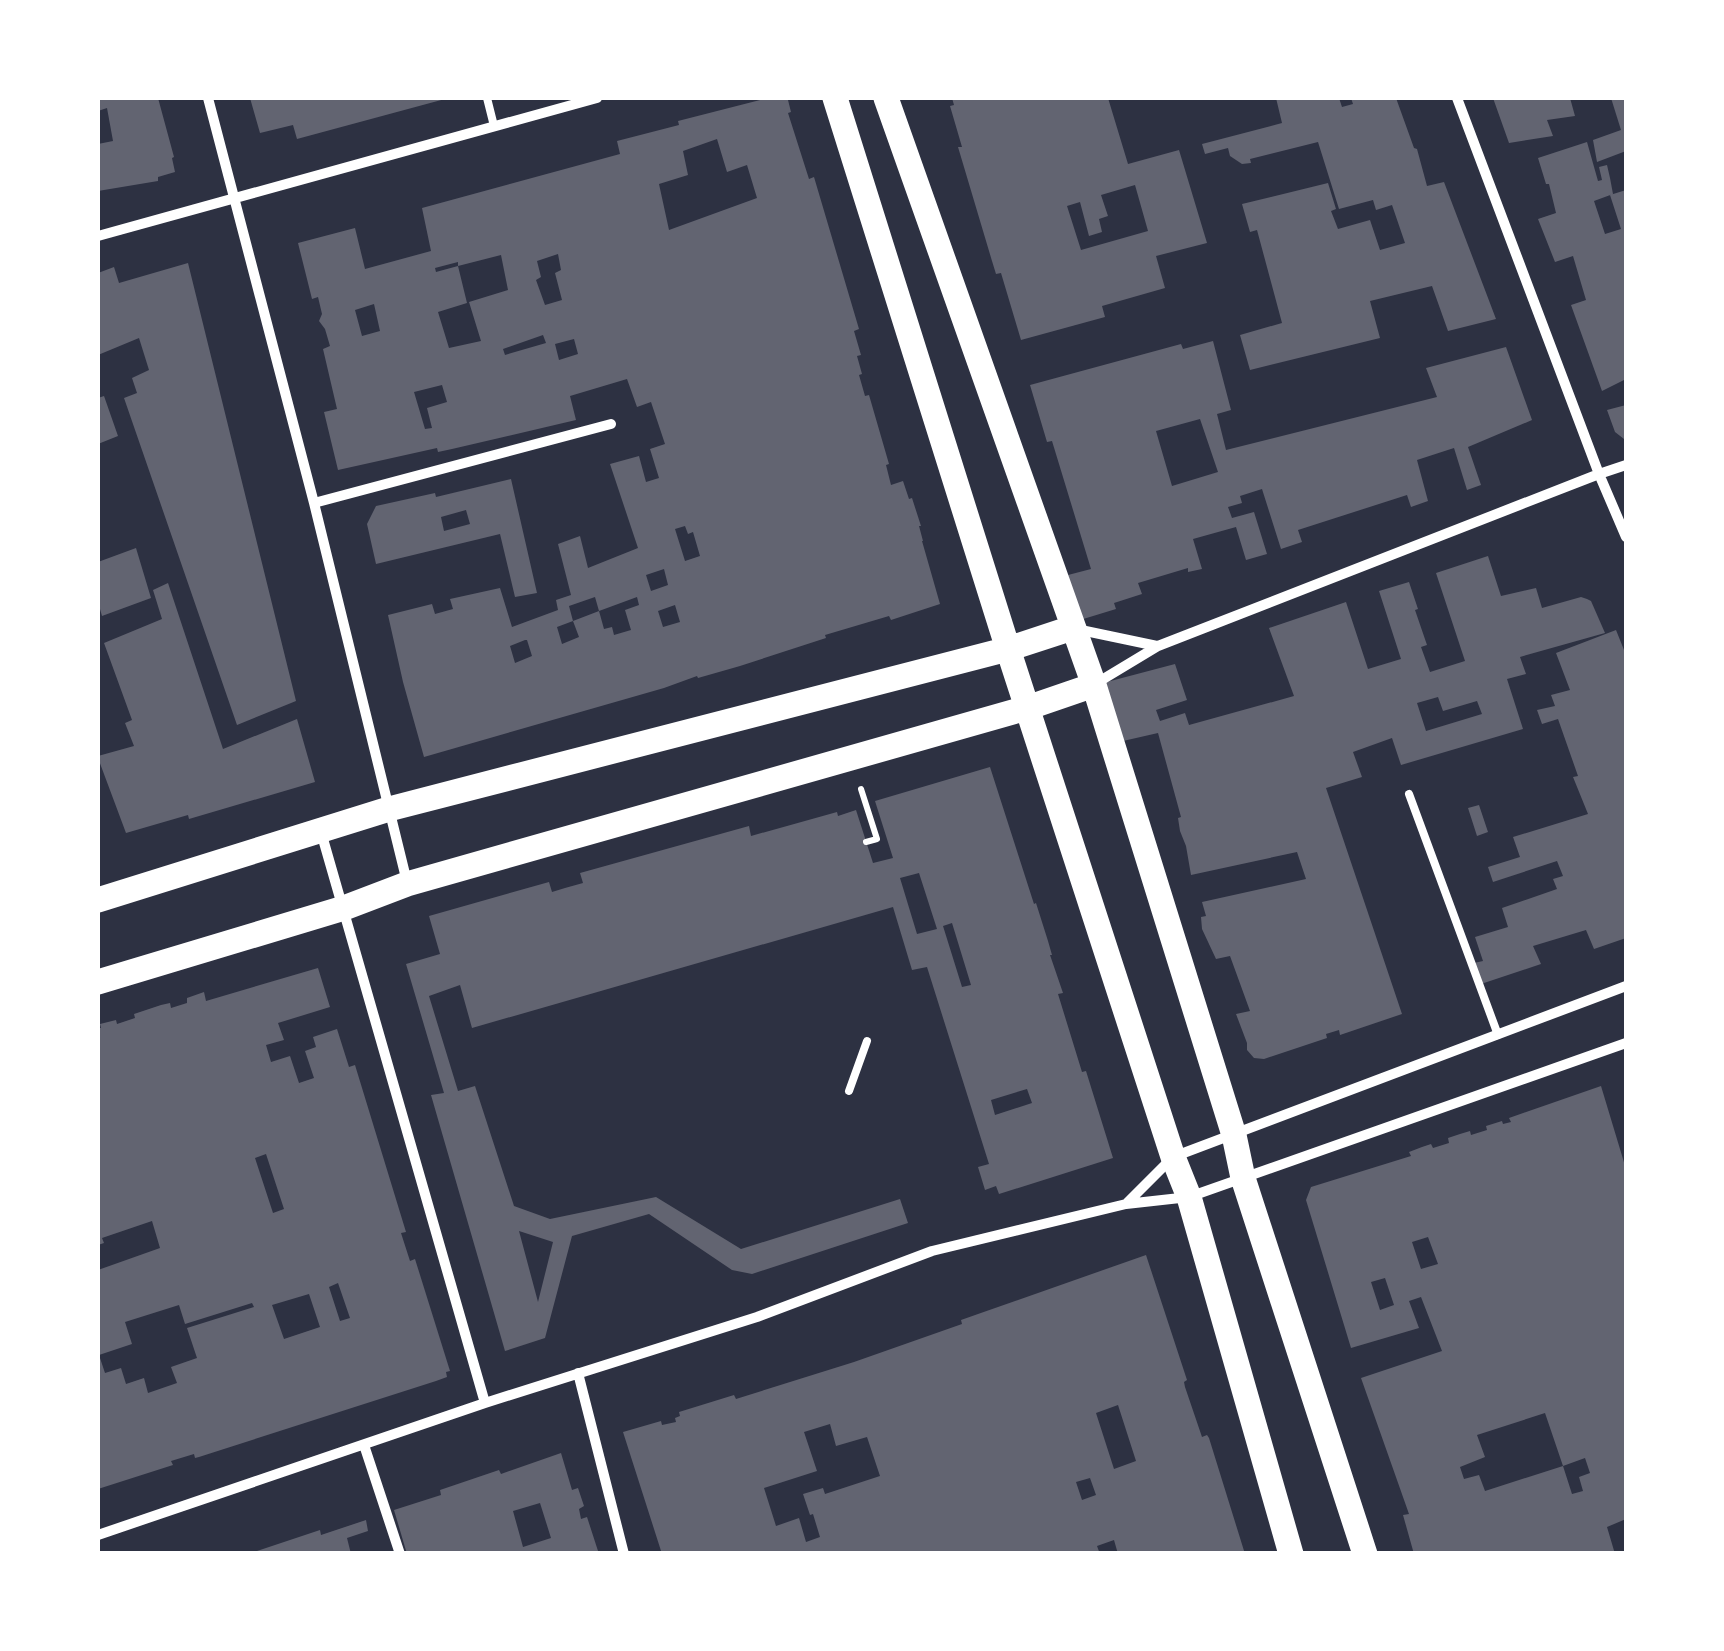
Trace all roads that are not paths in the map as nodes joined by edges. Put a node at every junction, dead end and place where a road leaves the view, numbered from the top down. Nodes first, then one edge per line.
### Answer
1 (208, 98) edge
2 (487, 98) edge
3 (597, 98) edge
4 (835, 98) edge
5 (886, 98) edge
6 (1457, 98) edge
7 (494, 126) junction
8 (234, 198) junction
9 (98, 236) edge
10 (611, 424) dead end
11 (1626, 465) edge
12 (1599, 474) junction
13 (314, 502) junction
14 (1626, 538) edge
15 (1072, 628) junction
16 (1158, 646) junction
17 (1008, 649) junction
18 (1094, 685) junction
19 (1027, 708) junction
20 (1409, 794) dead end
21 (389, 810) junction
22 (320, 831) junction
23 (407, 884) junction
24 (98, 900) edge
25 (344, 908) junction
26 (98, 982) edge
27 (1626, 986) edge
28 (1498, 1035) junction
29 (867, 1041) dead end
30 (1626, 1043) edge
31 (849, 1091) dead end
32 (1234, 1135) junction
33 (1173, 1156) junction
34 (1243, 1178) junction
35 (1189, 1197) junction
36 (1126, 1204) junction
37 (578, 1373) junction
38 (485, 1403) junction
39 (364, 1445) junction
40 (98, 1535) edge
41 (400, 1554) edge
42 (624, 1554) edge
43 (1291, 1554) edge
44 (1365, 1554) edge

1 - 8 street
2 - 7 lane
3 - 7 street
4 - 17 main road
5 - 15 main road
6 - 12 street
7 - 8 street
8 - 9 street
8 - 13 street
10 - 13 street
11 - 12 street
12 - 14 street
12 - 16 street
13 - 21 street
15 - 16 street
15 - 17 main road
15 - 18 main road
16 - 18 street
17 - 19 main road
17 - 21 main road
18 - 19 main road
18 - 32 main road
19 - 23 main road
19 - 33 main road
20 - 28 lane
21 - 22 main road
21 - 23 street
22 - 24 main road
22 - 25 street
23 - 25 main road
25 - 26 main road
25 - 38 street
27 - 28 street
28 - 32 street
29 - 31 lane
30 - 34 street
32 - 33 street
32 - 34 main road
33 - 35 main road
33 - 36 street
34 - 35 street
34 - 44 main road
35 - 36 street
35 - 43 main road
36 - 37 street
37 - 38 street
37 - 42 street
38 - 39 street
39 - 40 street
39 - 41 street

